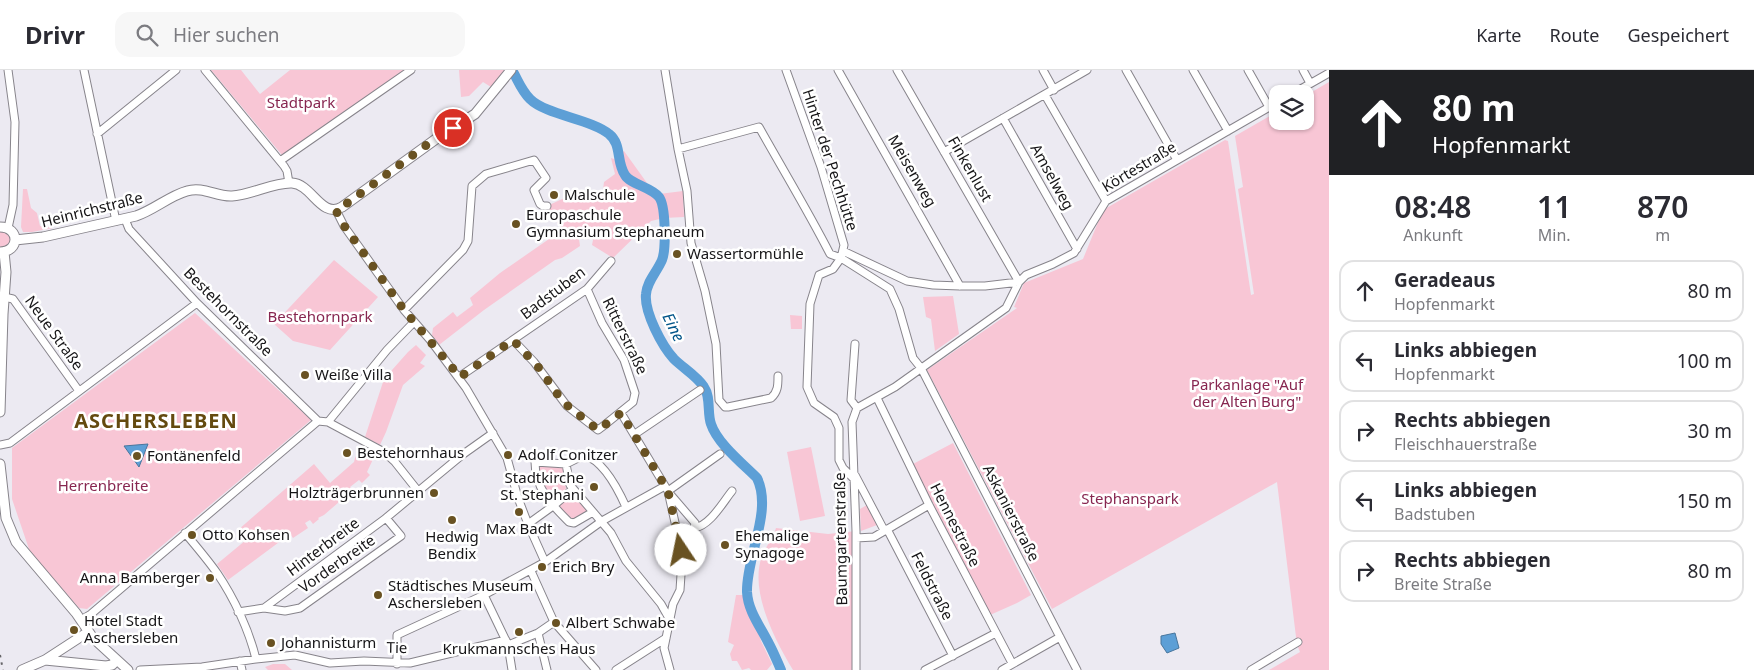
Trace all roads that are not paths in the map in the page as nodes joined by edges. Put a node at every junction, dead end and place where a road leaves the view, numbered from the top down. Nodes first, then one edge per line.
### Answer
1 (8, 70) edge
2 (84, 70) edge
3 (176, 70) edge
4 (204, 70) edge
5 (411, 70) edge
6 (665, 70) edge
7 (786, 70) edge
8 (838, 70) edge
9 (897, 70) edge
10 (1043, 70) edge
11 (1088, 70) edge
12 (1126, 70) edge
13 (1193, 70) edge
14 (1248, 70) edge
15 (1303, 70) edge
16 (510, 71) edge
17 (1329, 73) edge
18 (1310, 84) joint
19 (1054, 90) junction
20 (1045, 95) junction
21 (1269, 107) joint
22 (1003, 118) junction
23 (1228, 131) junction
24 (97, 134) junction
25 (678, 149) junction
26 (944, 152) junction
27 (1177, 160) junction
28 (280, 161) junction
29 (289, 182) junction
30 (1106, 201) junction
31 (547, 206) dead end
32 (336, 210) junction
33 (121, 220) junction
34 (4, 228) edge
35 (15, 240) junction
36 (1077, 249) junction
37 (2, 252) edge
38 (842, 255) junction
39 (611, 261) dead end
40 (1019, 282) junction
41 (960, 286) junction
42 (587, 289) junction
43 (4, 297) junction
44 (197, 303) junction
45 (404, 310) junction
46 (414, 322) junction
47 (513, 340) junction
48 (855, 344) dead end
49 (921, 368) junction
50 (778, 376) dead end
51 (460, 377) junction
52 (700, 390) dead end
53 (79, 391) junction
54 (877, 398) junction
55 (857, 408) junction
56 (0, 412) edge
57 (621, 413) junction
58 (318, 421) junction
59 (328, 422) junction
60 (493, 433) junction
61 (635, 434) junction
62 (0, 445) edge
63 (720, 454) dead end
64 (0, 464) edge
65 (566, 464) junction
66 (854, 476) junction
67 (573, 489) junction
68 (667, 490) junction
69 (418, 491) junction
70 (732, 491) dead end
71 (929, 504) junction
72 (553, 506) junction
73 (626, 507) junction
74 (593, 512) junction
75 (386, 518) junction
76 (602, 521) junction
77 (528, 524) junction
78 (694, 528) junction
79 (885, 530) junction
80 (185, 533) junction
81 (856, 538) junction
82 (679, 542) junction
83 (545, 562) junction
84 (531, 570) junction
85 (484, 595) junction
86 (264, 608) junction
87 (238, 612) junction
88 (81, 620) junction
89 (670, 620) junction
90 (554, 622) junction
91 (88, 632) junction
92 (538, 633) junction
93 (996, 633) junction
94 (1060, 637) junction
95 (666, 638) junction
96 (507, 642) junction
97 (1298, 642) dead end
98 (64, 648) junction
99 (953, 656) junction
100 (256, 659) junction
101 (44, 660) junction
102 (117, 660) junction
103 (240, 661) junction
104 (67, 662) junction
105 (1012, 663) junction
106 (397, 664) junction
107 (593, 669) edge
108 (22, 670) edge
109 (128, 670) edge
110 (140, 670) edge
111 (242, 670) edge
112 (512, 670) edge
113 (547, 670) edge
114 (616, 670) edge
115 (670, 670) edge
116 (856, 670) edge
117 (925, 670) edge
118 (1002, 670) edge
119 (1077, 670) edge
120 (1251, 670) edge

1 - 34 street
2 - 24 street
3 - 24 street
4 - 28 street
5 - 28 street
6 - 25 street
7 - 38 street, Hinter der Pechhütte
8 - 41 street, Meisenweg
9 - 26 street, Finkenlust
10 - 19 street
11 - 19 street
12 - 27 street
13 - 23 street
14 - 21 street
15 - 18 street
16 - 32 main road
17 - 18 street
19 - 20 street
20 - 22 street
20 - 30 street
21 - 23 street, Körtestraße
22 - 26 street
22 - 36 street, Amselweg
23 - 27 street, Körtestraße
24 - 33 street
25 - 38 street
25 - 50 street
26 - 40 street, Finkenlust
27 - 30 street, Körtestraße
28 - 29 street
29 - 32 main road
29 - 33 main road, Heinrichstraße
30 - 36 street, Körtestraße
31 - 45 street
32 - 45 street
33 - 35 main road, Heinrichstraße
33 - 44 street, Bestehornstraße
34 - 35 main road
35 - 37 main road
36 - 40 street, Körtestraße
37 - 43 main road
38 - 41 street
38 - 49 street
38 - 66 street, Feldstraße
39 - 42 street, Badstuben
40 - 41 street
40 - 49 street
42 - 47 street, Badstuben
42 - 57 street, Ritterstraße
43 - 53 street, Neue Straße
43 - 56 main road
44 - 53 street
44 - 58 street, Bestehornstraße
45 - 46 street
46 - 51 street
46 - 59 street
47 - 51 street, Badstuben
47 - 57 street
48 - 55 street
49 - 54 street
49 - 94 street, Askanierstraße
51 - 60 street
52 - 61 street
53 - 62 street
54 - 55 street
54 - 71 street, Hennestraße
55 - 66 street, Baumgartenstraße
57 - 61 street
58 - 59 street
58 - 80 street
59 - 69 street
60 - 69 street, Hinterbreite
60 - 77 street
61 - 68 street
63 - 68 street
64 - 88 main road
65 - 67 street
65 - 72 street
65 - 73 street
66 - 79 street, Feldstraße
66 - 81 street, Baumgartenstraße
67 - 72 street
67 - 74 street
68 - 73 street
68 - 78 street
68 - 82 street
69 - 75 street, Hinterbreite
70 - 78 street
71 - 79 street
71 - 93 street, Hennestraße
72 - 74 street
72 - 77 street
73 - 76 street
74 - 76 street
75 - 86 street, Hinterbreite
75 - 86 street, Vorderbreite
76 - 83 street
76 - 89 street
77 - 83 street
78 - 82 street
79 - 81 street
79 - 99 street, Feldstraße
80 - 87 street
80 - 88 street
81 - 116 street, Baumgartenstraße
82 - 89 street
83 - 84 street
84 - 85 street
84 - 90 street
85 - 96 street
85 - 106 street
86 - 87 street, Hinterbreite
87 - 100 street
88 - 91 main road
89 - 95 street
90 - 92 street, Tie
90 - 107 street
91 - 98 main road
91 - 102 main road
92 - 96 street, Tie
92 - 113 street
93 - 99 street
93 - 105 street, Hennestraße
94 - 105 street
94 - 119 street, Askanierstraße
95 - 114 street
95 - 115 street
96 - 106 street, Tie
96 - 112 street
97 - 120 street
98 - 101 main road
98 - 104 main road
99 - 117 street
100 - 103 street, Tie
100 - 106 street, Tie
101 - 104 main road
101 - 108 main road
102 - 104 main road
102 - 109 main road
103 - 110 street, Tie
103 - 111 street
105 - 118 street

